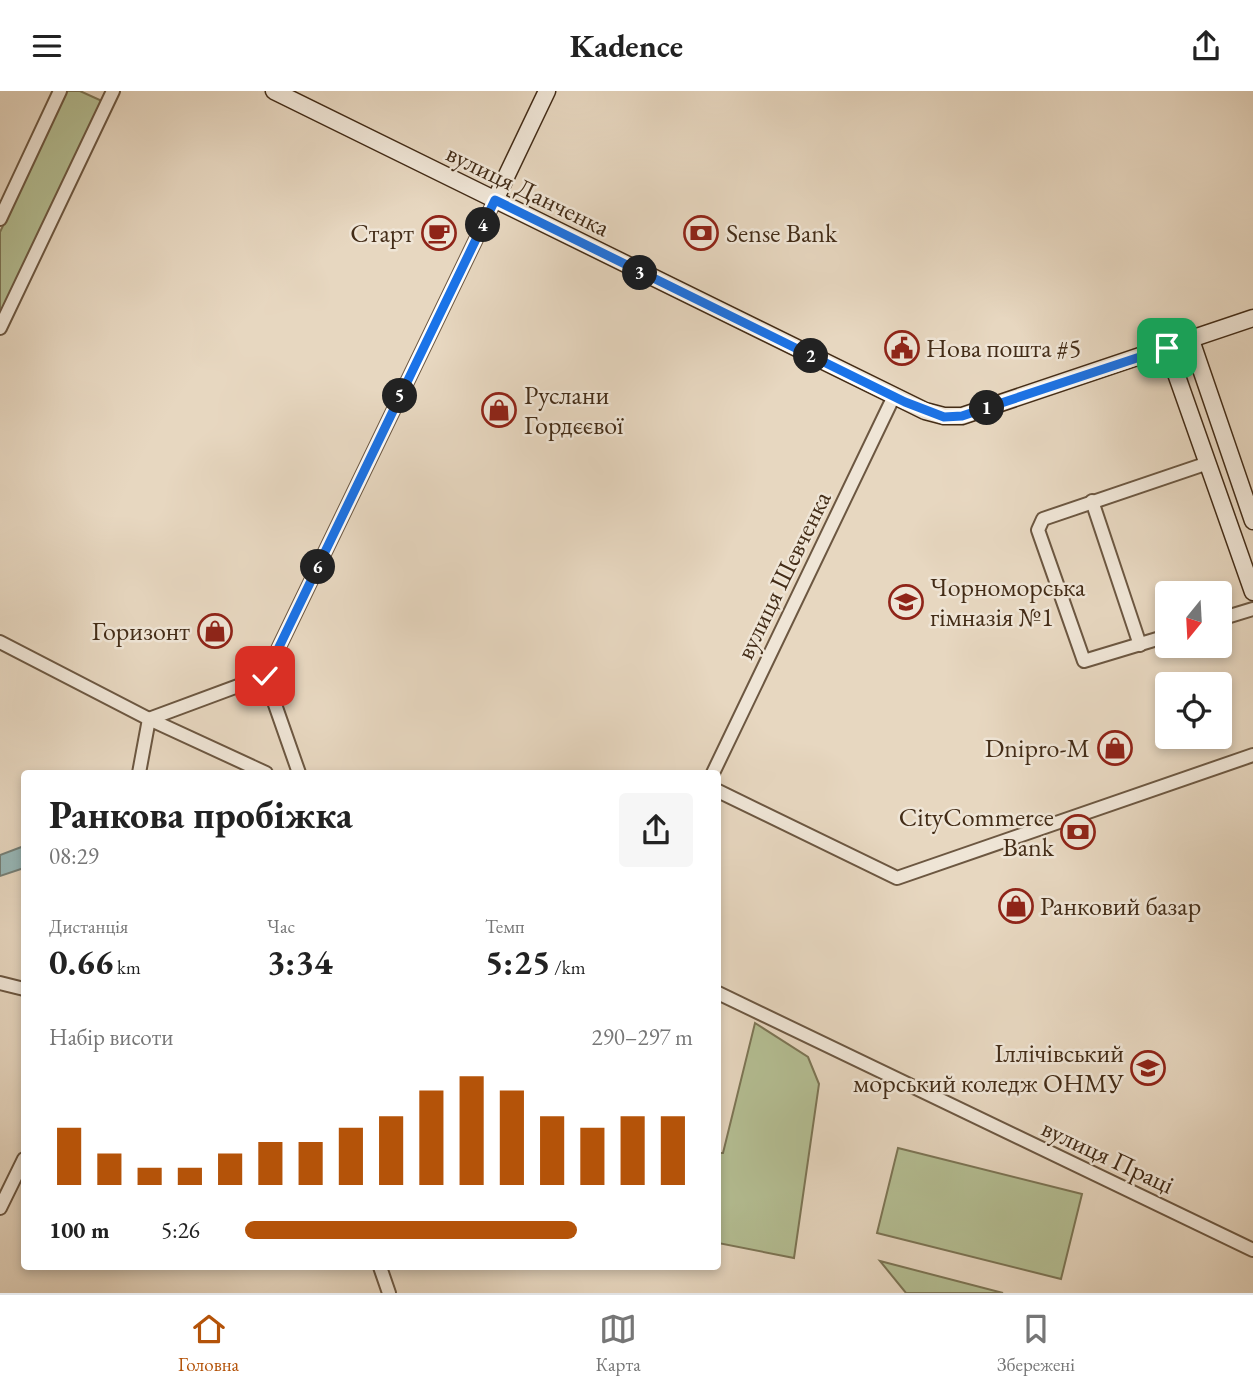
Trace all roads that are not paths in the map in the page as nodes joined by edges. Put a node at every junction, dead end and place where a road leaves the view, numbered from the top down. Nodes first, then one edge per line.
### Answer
1 (60, 91) edge
2 (113, 91) edge
3 (274, 91) edge
4 (547, 91) edge
5 (495, 200) junction
6 (0, 219) edge
7 (1253, 318) edge
8 (0, 328) edge
9 (1191, 339) junction
10 (1167, 348) junction
11 (894, 396) junction
12 (1208, 463) junction
13 (1092, 501) junction
14 (1253, 521) edge
15 (1253, 592) edge
16 (1253, 609) edge
17 (1232, 615) edge
18 (1155, 640) edge
19 (0, 642) edge
20 (1140, 645) junction
21 (265, 676) junction
22 (149, 719) junction
23 (1253, 755) edge
24 (140, 770) edge
25 (259, 770) edge
26 (298, 770) edge
27 (714, 770) edge
28 (721, 792) edge
29 (0, 983) edge
30 (21, 988) edge
31 (721, 994) edge
32 (21, 1165) edge
33 (0, 1208) edge
34 (1253, 1250) edge
35 (381, 1270) edge
36 (389, 1293) edge

1 - 6 street
2 - 8 street
3 - 5 main road, вулиця Данченка
4 - 5 main road
5 - 11 main road, вулиця Данченка
5 - 21 street
7 - 9 main road, вулиця Данченка
9 - 10 main road, вулиця Данченка
9 - 14 main road
10 - 11 main road, вулиця Данченка
10 - 12 main road
11 - 27 street, вулиця Шевченка
12 - 13 street
12 - 15 main road
13 - 20 street
13 - 20 street
16 - 17 street
18 - 20 street
19 - 22 street
21 - 22 street
21 - 26 street
22 - 24 street
22 - 25 street
23 - 28 street
29 - 30 street
31 - 34 street, вулиця Праці
32 - 33 street
35 - 36 street

